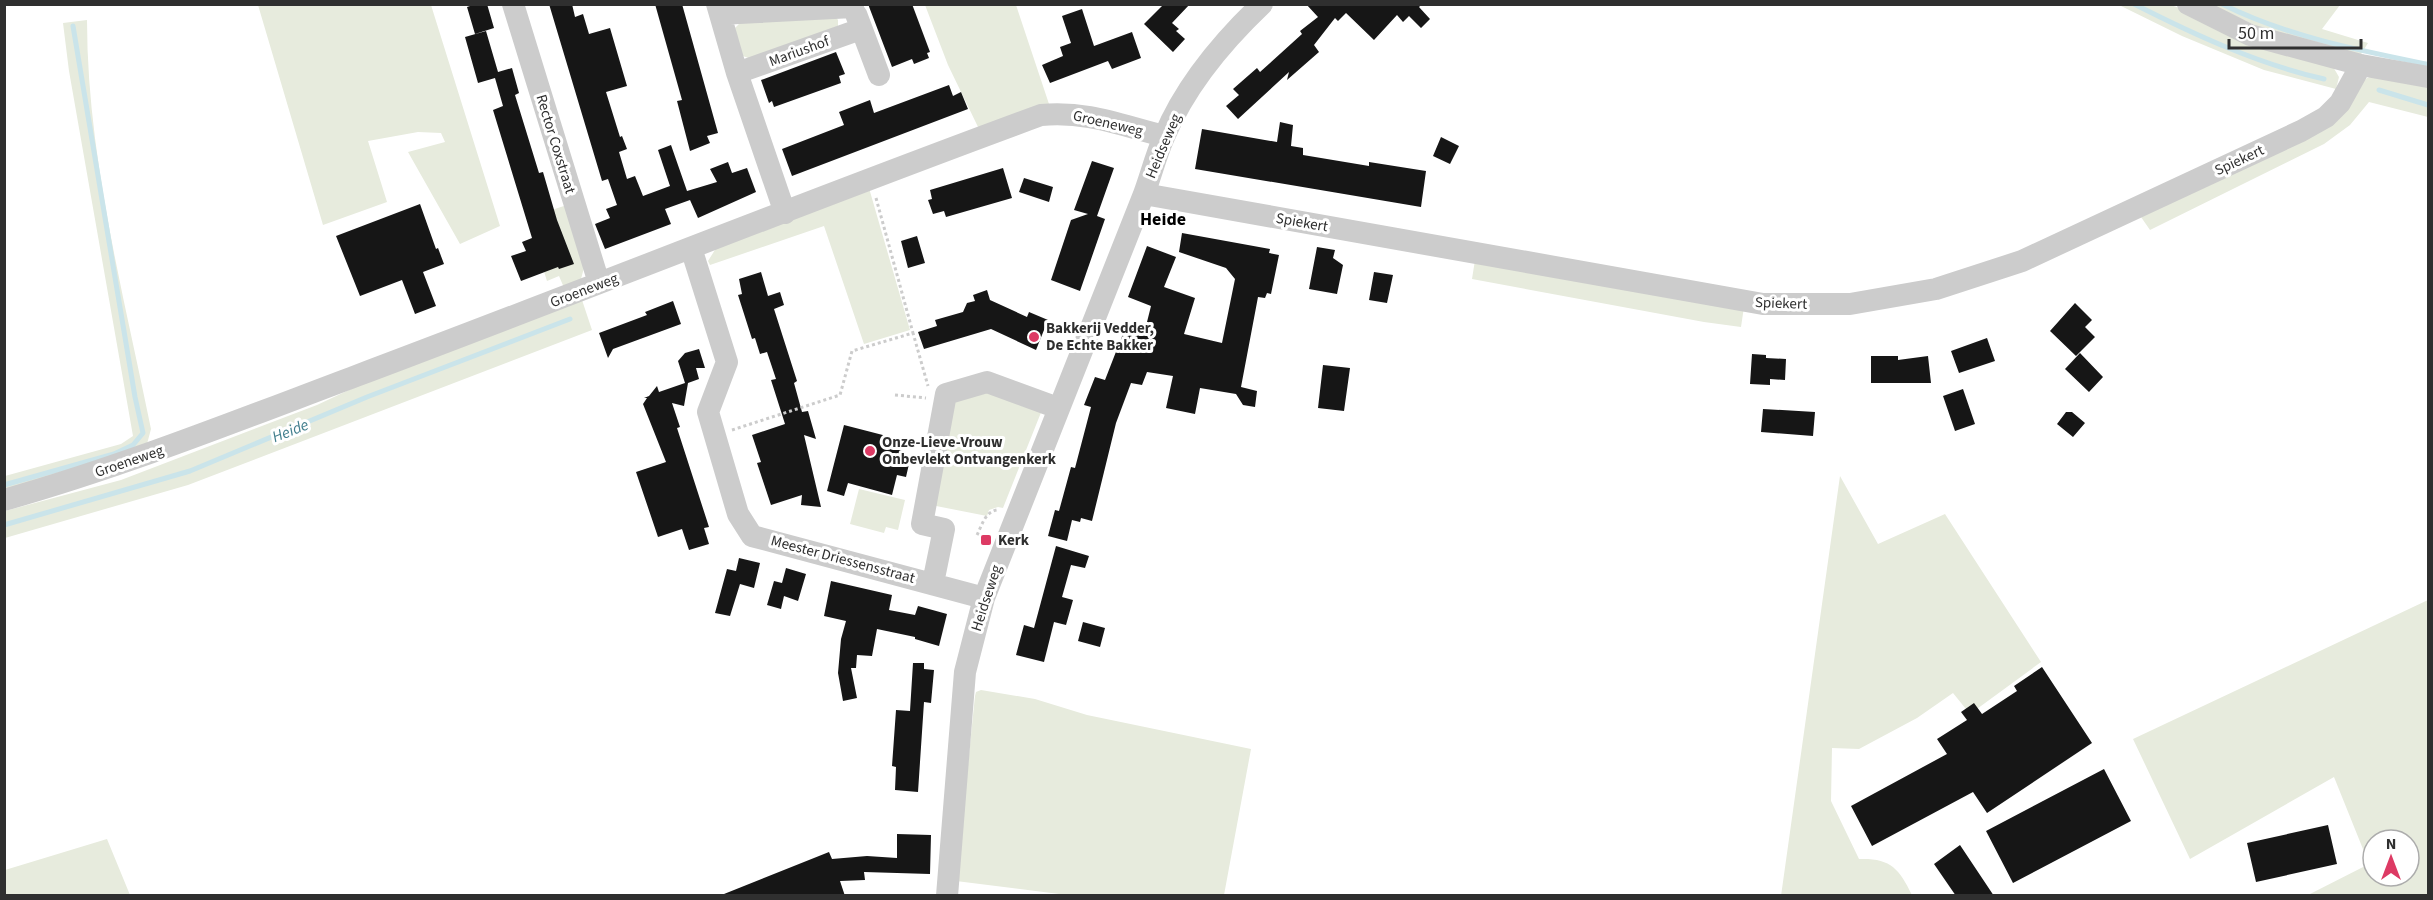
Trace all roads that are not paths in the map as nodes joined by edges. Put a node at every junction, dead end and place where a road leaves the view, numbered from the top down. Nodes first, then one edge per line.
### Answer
1 (513, 4) edge
2 (1262, 4) edge
3 (2188, 4) edge
4 (853, 6) edge
5 (719, 9) edge
6 (861, 29) junction
7 (2361, 64) junction
8 (737, 73) junction
9 (879, 75) dead end
10 (2428, 77) edge
11 (1164, 136) junction
12 (1144, 194) junction
13 (785, 213) junction
14 (691, 248) junction
15 (599, 283) junction
16 (1058, 408) junction
17 (4, 500) edge
18 (933, 583) junction
19 (984, 598) junction
20 (947, 896) edge

1 - 15 street, Rector Coxstraat
2 - 11 street, Heidseweg
3 - 7 street
4 - 5 street
4 - 6 street
5 - 8 street
6 - 8 street, Mariushof
6 - 9 street
7 - 10 street
7 - 12 street, Spiekert
8 - 13 street
11 - 12 street, Heidseweg
11 - 13 street, Groeneweg
12 - 16 street, Heidseweg
13 - 14 street, Groeneweg
14 - 15 street, Groeneweg
14 - 18 street, Meester Driessensstraat
15 - 17 street, Groeneweg
16 - 18 street
16 - 19 street, Heidseweg
18 - 19 street, Meester Driessensstraat
19 - 20 street, Heidseweg

